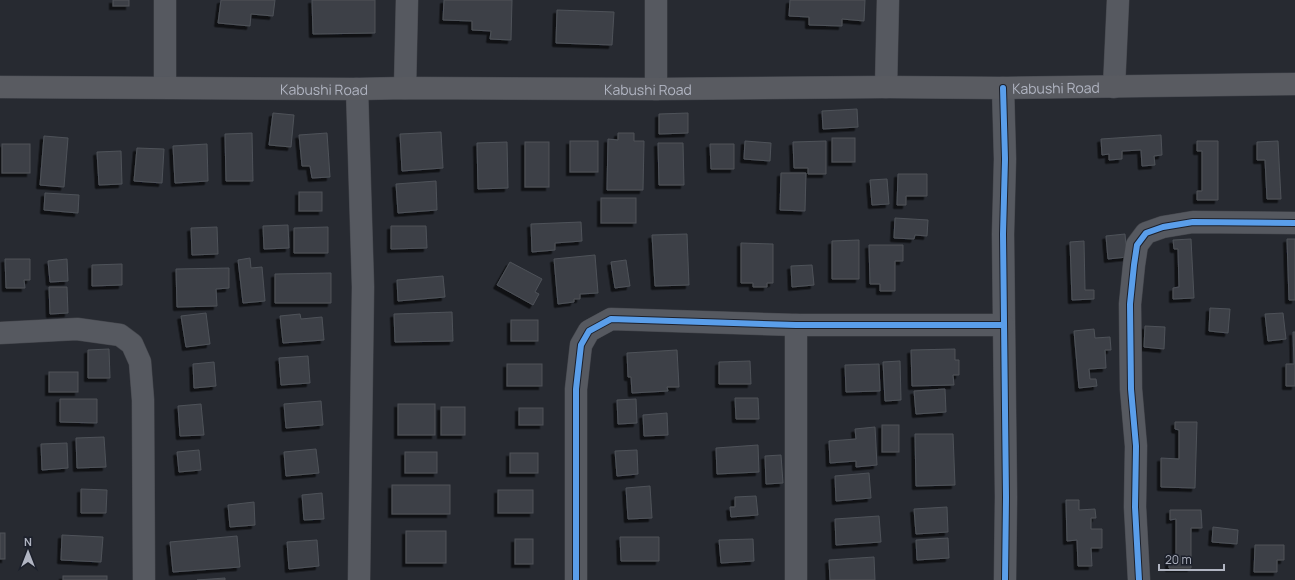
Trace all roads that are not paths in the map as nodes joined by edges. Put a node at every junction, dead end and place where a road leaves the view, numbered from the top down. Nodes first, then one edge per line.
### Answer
1 (165, 0) edge
2 (407, 0) edge
3 (656, 0) edge
4 (888, 0) edge
5 (1118, 0) edge
6 (1295, 84) edge
7 (0, 87) edge
8 (165, 87) junction
9 (886, 87) junction
10 (1114, 87) junction
11 (406, 88) junction
12 (1003, 88) junction
13 (357, 89) junction
14 (656, 89) junction
15 (1295, 223) edge
16 (796, 325) junction
17 (1003, 325) junction
18 (0, 333) edge
19 (144, 580) edge
20 (359, 580) edge
21 (576, 580) edge
22 (796, 580) edge
23 (1005, 580) edge
24 (1139, 580) edge

1 - 8 street
2 - 11 street
3 - 14 street
4 - 9 street
5 - 10 street
6 - 10 main road, Kabushi Road
7 - 8 main road, Kabushi Road
8 - 13 main road, Kabushi Road
9 - 12 main road, Kabushi Road
9 - 14 main road, Kabushi Road
10 - 12 main road, Kabushi Road
11 - 13 main road, Kabushi Road
11 - 14 main road, Kabushi Road
12 - 17 street
13 - 20 street
15 - 24 street
16 - 17 street
16 - 21 street
16 - 22 street
17 - 23 street
18 - 19 street

